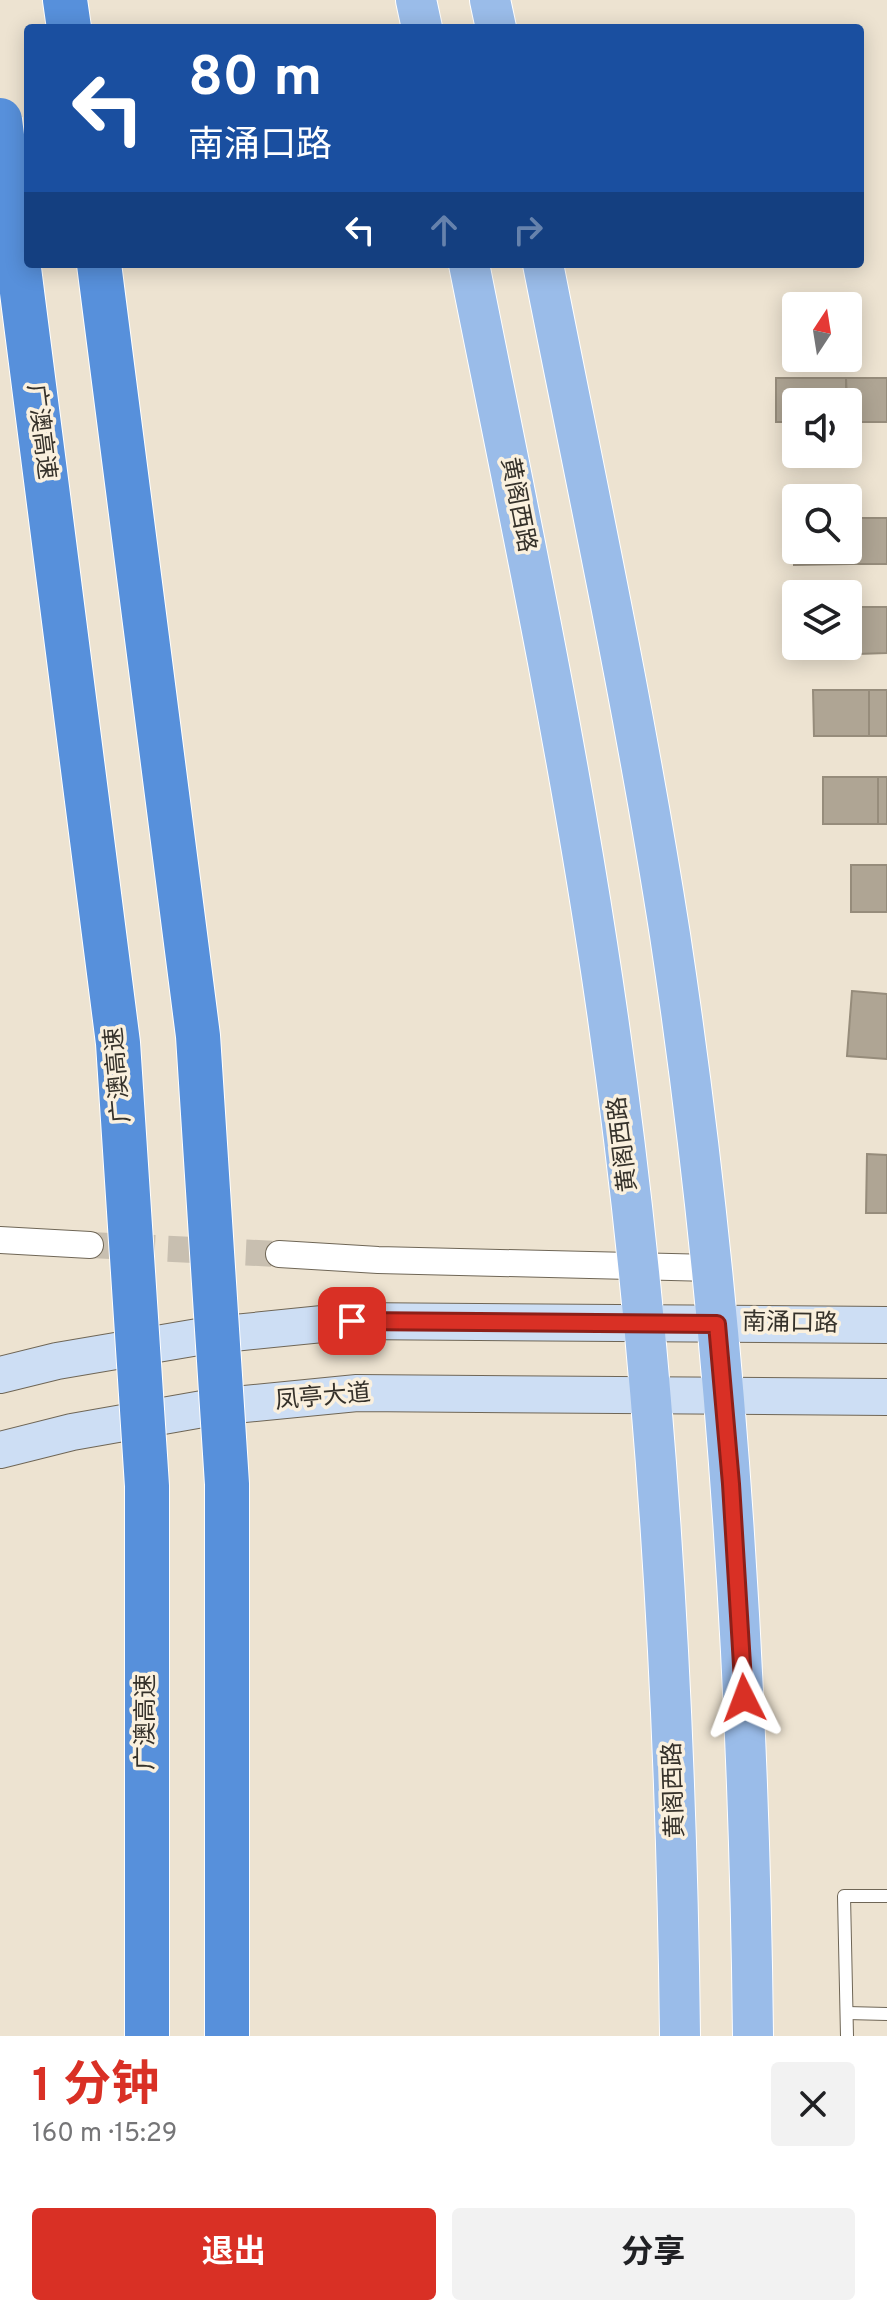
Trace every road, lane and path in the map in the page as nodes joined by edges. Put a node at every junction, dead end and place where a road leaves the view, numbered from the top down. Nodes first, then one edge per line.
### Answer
1 (65, 0) edge
2 (416, 0) edge
3 (490, 0) edge
4 (68, 24) edge
5 (421, 24) edge
6 (495, 24) edge
7 (0, 120) edge
8 (100, 268) edge
9 (470, 268) edge
10 (544, 268) edge
11 (0, 1240) edge
12 (90, 1245) tunnel mouth
13 (279, 1254) tunnel mouth
14 (638, 1266) junction
15 (712, 1268) junction
16 (644, 1322) junction
17 (717, 1324) junction
18 (887, 1325) edge
19 (0, 1375) edge
20 (651, 1395) junction
21 (723, 1396) junction
22 (887, 1397) edge
23 (0, 1450) edge
24 (887, 1896) edge
25 (847, 2013) junction
26 (887, 2014) edge
27 (147, 2036) edge
28 (227, 2036) edge
29 (680, 2036) edge
30 (753, 2036) edge
31 (847, 2036) edge

1 - 4 highway
2 - 5 main road
3 - 6 main road
7 - 27 highway, 广澳高速, bridge
8 - 28 highway, bridge
9 - 14 main road, 黄阁西路
10 - 15 main road
11 - 12 street
13 - 14 street
14 - 15 street
14 - 16 main road, 黄阁西路
15 - 17 main road
16 - 17 main road, 南涌口路
16 - 19 main road
16 - 20 main road, 黄阁西路
17 - 18 main road, 南涌口路
17 - 21 main road
20 - 21 main road
20 - 23 main road, 凤亭大道
20 - 29 main road, 黄阁西路
21 - 22 main road
21 - 30 main road
24 - 25 lane
25 - 26 lane
25 - 31 lane

